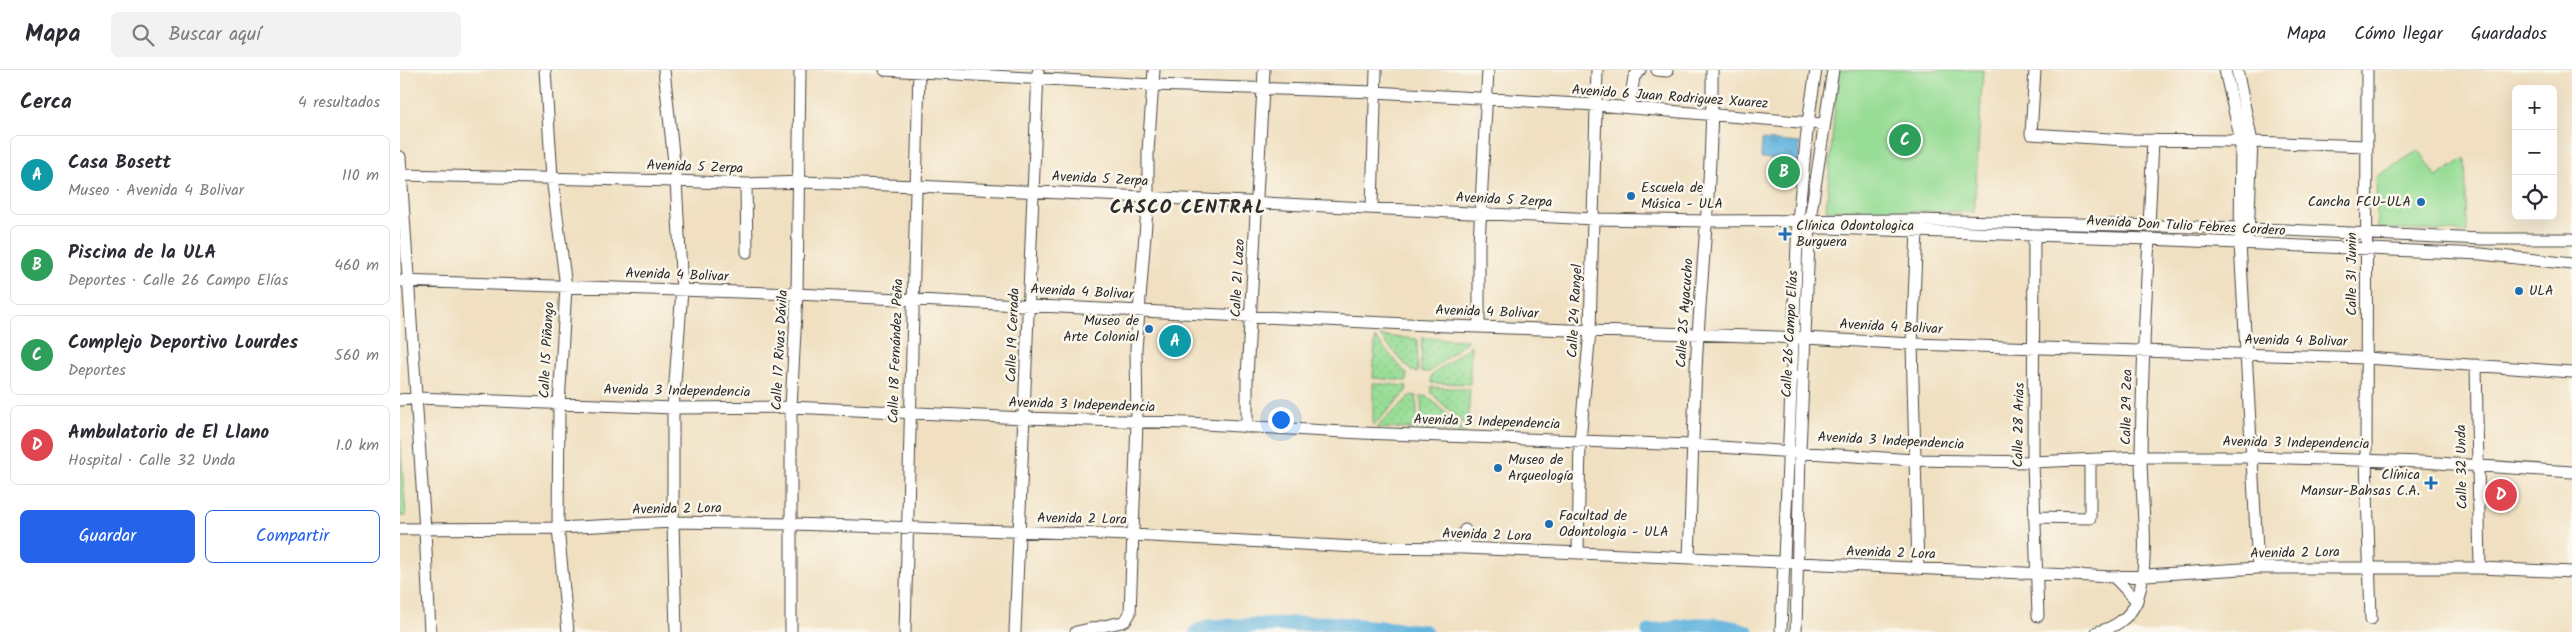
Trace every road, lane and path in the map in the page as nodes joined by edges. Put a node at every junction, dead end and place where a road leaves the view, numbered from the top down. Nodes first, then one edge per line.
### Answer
1 (545, 70) edge
2 (664, 70) edge
3 (800, 70) edge
4 (885, 70) edge
5 (1154, 70) edge
6 (1264, 70) edge
7 (1376, 70) edge
8 (1488, 70) edge
9 (1597, 70) edge
10 (1640, 70) edge
11 (1712, 70) edge
12 (1816, 70) edge
13 (1833, 70) edge
14 (2035, 70) edge
15 (2225, 70) edge
16 (2237, 70) edge
17 (2367, 70) edge
18 (919, 71) edge
19 (1038, 74) edge
20 (1153, 86) junction
21 (1262, 89) junction
22 (1375, 92) junction
23 (1486, 100) junction
24 (1596, 105) junction
25 (1629, 108) junction
26 (1712, 115) junction
27 (1808, 122) junction
28 (1824, 124) junction
29 (2153, 140) junction
30 (2247, 142) junction
31 (2367, 146) junction
32 (400, 157) edge
33 (401, 175) edge
34 (552, 177) junction
35 (676, 180) junction
36 (800, 182) junction
37 (746, 184) junction
38 (917, 186) junction
39 (1032, 190) junction
40 (1148, 197) junction
41 (1257, 202) junction
42 (1372, 206) junction
43 (1482, 214) junction
44 (1594, 219) junction
45 (1707, 221) junction
46 (1804, 224) junction
47 (2149, 226) junction
48 (2244, 229) junction
49 (1916, 231) junction
50 (2367, 233) junction
51 (2034, 235) junction
52 (2149, 239) junction
53 (2572, 239) edge
54 (2244, 243) junction
55 (2368, 251) junction
56 (747, 252) dead end
57 (2572, 264) edge
58 (404, 281) edge
59 (566, 286) junction
60 (682, 290) junction
61 (797, 294) junction
62 (912, 300) junction
63 (1029, 304) junction
64 (1139, 310) junction
65 (1252, 317) junction
66 (1479, 326) junction
67 (1590, 331) junction
68 (1698, 335) junction
69 (1799, 338) junction
70 (1912, 344) junction
71 (2035, 347) junction
72 (2143, 351) junction
73 (2248, 355) junction
74 (2366, 358) junction
75 (2476, 365) junction
76 (2572, 372) edge
77 (416, 398) junction
78 (400, 400) edge
79 (559, 404) junction
80 (791, 407) junction
81 (673, 408) junction
82 (909, 412) junction
83 (1024, 418) junction
84 (1137, 422) junction
85 (1247, 427) junction
86 (1580, 441) junction
87 (1691, 445) junction
88 (1794, 451) junction
89 (2141, 457) junction
90 (2252, 457) junction
91 (1914, 460) junction
92 (2090, 460) junction
93 (2366, 460) junction
94 (2033, 462) junction
95 (2476, 467) junction
96 (2572, 472) edge
97 (2034, 517) junction
98 (673, 522) junction
99 (793, 524) junction
100 (558, 528) junction
101 (907, 528) junction
102 (400, 529) edge
103 (425, 530) junction
104 (1465, 530) dead end
105 (1018, 533) junction
106 (1132, 535) junction
107 (1465, 548) junction
108 (1578, 553) junction
109 (1689, 558) junction
110 (1784, 562) junction
111 (1798, 564) junction
112 (2258, 568) junction
113 (2369, 568) junction
114 (2480, 568) junction
115 (1918, 569) junction
116 (2572, 572) edge
117 (2035, 574) junction
118 (2144, 576) junction
119 (2114, 577) junction
120 (2137, 601) junction
121 (2038, 616) dead end
122 (2371, 619) dead end
123 (430, 632) edge
124 (568, 632) edge
125 (676, 632) edge
126 (791, 632) edge
127 (905, 632) edge
128 (1015, 632) edge
129 (1076, 632) edge
130 (1781, 632) edge
131 (1796, 632) edge
132 (2097, 632) edge

1 - 34 street, Calle 15 Piñango
2 - 35 street
3 - 36 street, Calle 17 Rivas Dávila
4 - 18 street, Avenido 6 Juan Rodriguez Xuarez
5 - 20 street
6 - 21 street, Calle 21 Lazo
7 - 22 street
8 - 23 street
9 - 24 street, Calle 24 Rangel
10 - 25 street
11 - 26 street, Calle 25 Ayacucho
12 - 27 street, Calle 26 Campo Elías
13 - 28 street, Calle 26 Campo Elías
14 - 29 street
15 - 30 street
16 - 30 street
17 - 31 street, Calle 31 Junin
18 - 19 street, Avenido 6 Juan Rodriguez Xuarez
18 - 38 street, Calle 18 Fernández Peña
19 - 20 street, Avenido 6 Juan Rodriguez Xuarez
19 - 39 street, Calle 19 Cerrada
20 - 21 street, Avenido 6 Juan Rodriguez Xuarez
20 - 40 street
21 - 22 street, Avenido 6 Juan Rodriguez Xuarez
21 - 41 street, Calle 21 Lazo
22 - 23 street, Avenido 6 Juan Rodriguez Xuarez
22 - 42 street
23 - 24 street, Avenido 6 Juan Rodriguez Xuarez
23 - 43 street
24 - 25 street, Avenido 6 Juan Rodriguez Xuarez
24 - 44 street, Calle 24 Rangel
25 - 26 street, Avenido 6 Juan Rodriguez Xuarez
26 - 27 street, Avenido 6 Juan Rodriguez Xuarez
26 - 45 street, Calle 25 Ayacucho
27 - 28 street, Avenido 6 Juan Rodriguez Xuarez
27 - 46 street, Calle 26 Campo Elías
28 - 46 street, Calle 26 Campo Elías
29 - 30 street
29 - 47 street
30 - 31 street
30 - 48 street
31 - 50 street, Calle 31 Junin
32 - 33 street
33 - 34 street, Avenida 5 Zerpa
33 - 58 street
34 - 35 street, Avenida 5 Zerpa
34 - 59 street, Calle 15 Piñango
35 - 37 street, Avenida 5 Zerpa
35 - 60 street
36 - 37 street, Avenida 5 Zerpa
36 - 38 street, Avenida 5 Zerpa
36 - 61 street, Calle 17 Rivas Dávila
37 - 56 street
38 - 39 street, Avenida 5 Zerpa
38 - 62 street, Calle 18 Fernández Peña
39 - 40 street, Avenida 5 Zerpa
39 - 63 street, Calle 19 Cerrada
40 - 41 street, Avenida 5 Zerpa
40 - 64 street
41 - 42 street, Avenida 5 Zerpa
41 - 65 street, Calle 21 Lazo
42 - 43 street, Avenida 5 Zerpa
43 - 44 street, Avenida 5 Zerpa
43 - 66 street
44 - 45 street, Avenida 5 Zerpa
44 - 67 street, Calle 24 Rangel
45 - 46 street, Avenida 5 Zerpa
45 - 68 street, Calle 25 Ayacucho
46 - 47 street, Avenida Don Tulio Febres Cordero
46 - 49 street, Avenida Don Tulio Febres Cordero
46 - 69 street, Calle 26 Campo Elías
47 - 48 street, Avenida Don Tulio Febres Cordero
48 - 50 street, Avenida Don Tulio Febres Cordero
48 - 54 street
49 - 51 street, Avenida Don Tulio Febres Cordero
49 - 70 street
50 - 53 street, Avenida Don Tulio Febres Cordero
50 - 55 street, Calle 31 Junin
51 - 52 street, Avenida Don Tulio Febres Cordero
51 - 71 street, Calle 28 Arias
52 - 54 street, Avenida Don Tulio Febres Cordero
52 - 72 street, Calle 29 Zea
54 - 55 street, Avenida Don Tulio Febres Cordero
54 - 73 street
55 - 57 street, Avenida Don Tulio Febres Cordero
55 - 74 street, Calle 31 Junin
58 - 59 street, Avenida 4 Bolivar
58 - 77 street
59 - 60 street, Avenida 4 Bolivar
59 - 79 street, Calle 15 Piñango
60 - 61 street, Avenida 4 Bolivar
60 - 81 street
61 - 62 street, Avenida 4 Bolivar
61 - 80 street, Calle 17 Rivas Dávila
62 - 63 street, Avenida 4 Bolivar
62 - 82 street, Calle 18 Fernández Peña
63 - 64 street, Avenida 4 Bolivar
63 - 83 street, Calle 19 Cerrada
64 - 65 street, Avenida 4 Bolivar
64 - 84 street
65 - 66 street, Avenida 4 Bolivar
65 - 85 street, Calle 21 Lazo
66 - 67 street, Avenida 4 Bolivar
67 - 68 street, Avenida 4 Bolivar
67 - 86 street, Calle 24 Rangel
68 - 69 street, Avenida 4 Bolivar
68 - 87 street, Calle 25 Ayacucho
69 - 70 street, Avenida 4 Bolivar
69 - 88 street, Calle 26 Campo Elías
70 - 71 street, Avenida 4 Bolivar
70 - 91 street
71 - 72 street, Avenida 4 Bolivar
71 - 94 street, Calle 28 Arias
72 - 73 street, Avenida 4 Bolivar
72 - 89 street, Calle 29 Zea
73 - 74 street, Avenida 4 Bolivar
73 - 90 street
74 - 75 street, Avenida 4 Bolivar
74 - 93 street, Calle 31 Junin
75 - 76 street, Avenida 4 Bolivar
75 - 95 street, Calle 32 Unda
77 - 78 street, Avenida 3 Independencia
77 - 79 street, Avenida 3 Independencia
77 - 103 street
79 - 81 street, Avenida 3 Independencia
79 - 100 street, Calle 15 Piñango
80 - 81 street, Avenida 3 Independencia
80 - 82 street, Avenida 3 Independencia
80 - 99 street, Calle 17 Rivas Dávila
81 - 98 street
82 - 83 street, Avenida 3 Independencia
82 - 101 street, Calle 18 Fernández Peña
83 - 84 street, Avenida 3 Independencia
83 - 105 street, Calle 19 Cerrada
84 - 85 street, Avenida 3 Independencia
84 - 106 street
85 - 86 street, Avenida 3 Independencia
86 - 87 street, Avenida 3 Independencia
86 - 108 street, Calle 24 Rangel
87 - 88 street, Avenida 3 Independencia
87 - 109 street, Calle 25 Ayacucho
88 - 91 street, Avenida 3 Independencia
88 - 110 street, Calle 26 Campo Elías
88 - 111 street, Calle 26 Campo Elías
89 - 90 street, Avenida 3 Independencia
89 - 92 street, Avenida 3 Independencia
89 - 118 street, Calle 29 Zea
90 - 93 street, Avenida 3 Independencia
90 - 112 street
91 - 94 street, Avenida 3 Independencia
91 - 115 street
92 - 94 street, Avenida 3 Independencia
92 - 97 street
93 - 95 street, Avenida 3 Independencia
93 - 113 street, Calle 31 Junin
94 - 97 street, Calle 28 Arias
95 - 96 street, Avenida 3 Independencia
95 - 114 street, Calle 32 Unda
97 - 117 street, Calle 28 Arias
98 - 99 street, Avenida 2 Lora
98 - 100 street, Avenida 2 Lora
98 - 125 street
99 - 101 street, Avenida 2 Lora
99 - 126 street, Calle 17 Rivas Dávila
100 - 103 street, Avenida 2 Lora
100 - 124 street, Calle 15 Piñango
101 - 105 street, Avenida 2 Lora
101 - 127 street, Calle 18 Fernández Peña
102 - 103 street, Avenida 2 Lora
103 - 123 street
104 - 107 street
105 - 106 street, Avenida 2 Lora
105 - 128 street, Calle 19 Cerrada
106 - 107 street, Avenida 2 Lora
106 - 129 street
107 - 108 street, Avenida 2 Lora
108 - 109 street, Avenida 2 Lora
109 - 110 street, Avenida 2 Lora
110 - 111 street, Avenida 2 Lora
110 - 130 street, Calle 26 Campo Elías
111 - 115 street, Avenida 2 Lora
111 - 131 street, Calle 26 Campo Elías
112 - 113 street, Avenida 2 Lora
112 - 118 street, Avenida 2 Lora
113 - 114 street, Avenida 2 Lora
113 - 122 street, Calle 31 Junin
114 - 116 street, Avenida 2 Lora
115 - 117 street, Avenida 2 Lora
117 - 119 street, Avenida 2 Lora
117 - 121 street, Calle 28 Arias
118 - 119 street, Avenida 2 Lora
118 - 120 street, Calle 29 Zea
119 - 120 street
120 - 132 street

